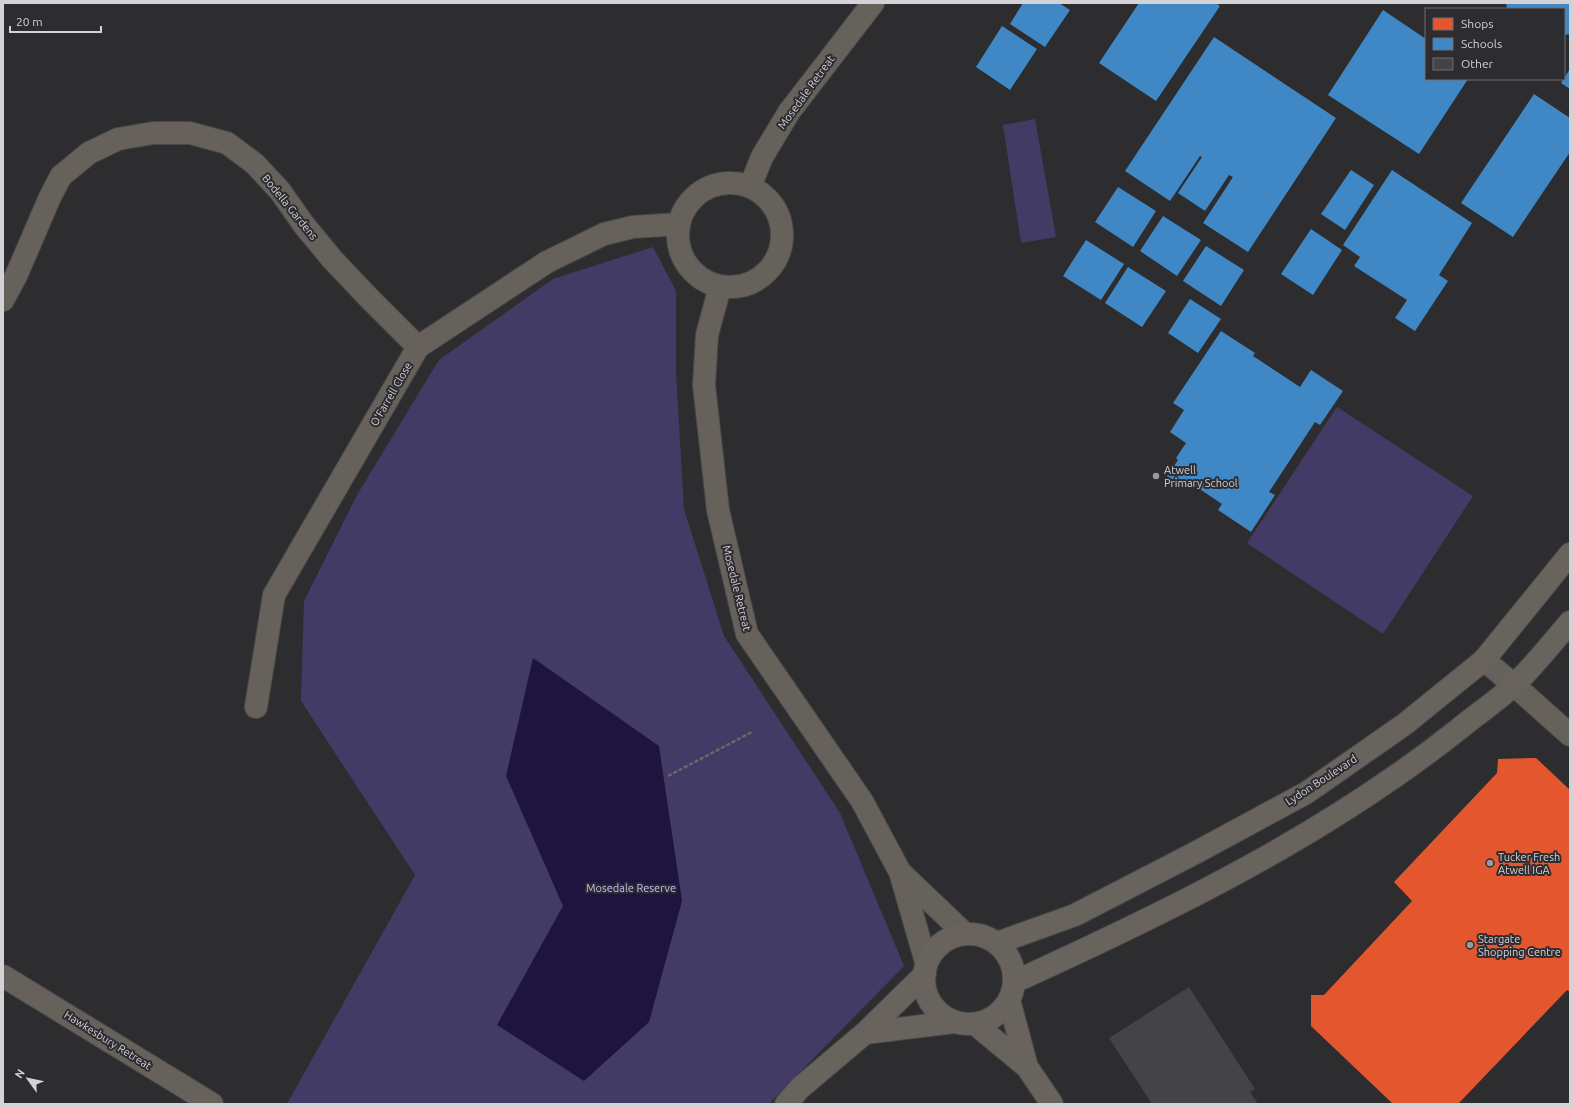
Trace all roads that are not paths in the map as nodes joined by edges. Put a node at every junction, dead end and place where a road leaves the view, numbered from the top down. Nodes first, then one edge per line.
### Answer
1 (873, 3) edge
2 (750, 187) junction
3 (678, 224) junction
4 (720, 287) junction
5 (3, 300) edge
6 (418, 347) junction
7 (1570, 554) edge
8 (1570, 622) edge
9 (1484, 660) junction
10 (1514, 685) junction
11 (256, 707) dead end
12 (1570, 735) edge
13 (900, 872) junction
14 (964, 933) junction
15 (997, 943) junction
16 (925, 968) junction
17 (3, 976) edge
18 (1012, 991) junction
19 (964, 1023) junction
20 (866, 1033) junction
21 (1027, 1067) junction
22 (212, 1104) edge
23 (786, 1104) edge
24 (1052, 1104) edge

1 - 2 street, Mosedale Retreat
2 - 3 street
2 - 4 street
3 - 4 street
3 - 6 street, O'Farrell Close
4 - 13 street, Mosedale Retreat
5 - 6 street, Bodella Gardens
6 - 11 street, O'Farrell Close
7 - 9 street, Lydon Boulevard
8 - 10 street
9 - 10 street
9 - 15 street, Lydon Boulevard
10 - 12 street
10 - 18 street
13 - 14 street, Mosedale Retreat
13 - 16 street, Mosedale Retreat
14 - 15 street
14 - 16 street
15 - 18 street
16 - 19 street
16 - 20 street
17 - 22 street, Hawkesbury Retreat
18 - 19 street
18 - 21 street
19 - 20 street
19 - 21 street
20 - 23 street
21 - 24 street

